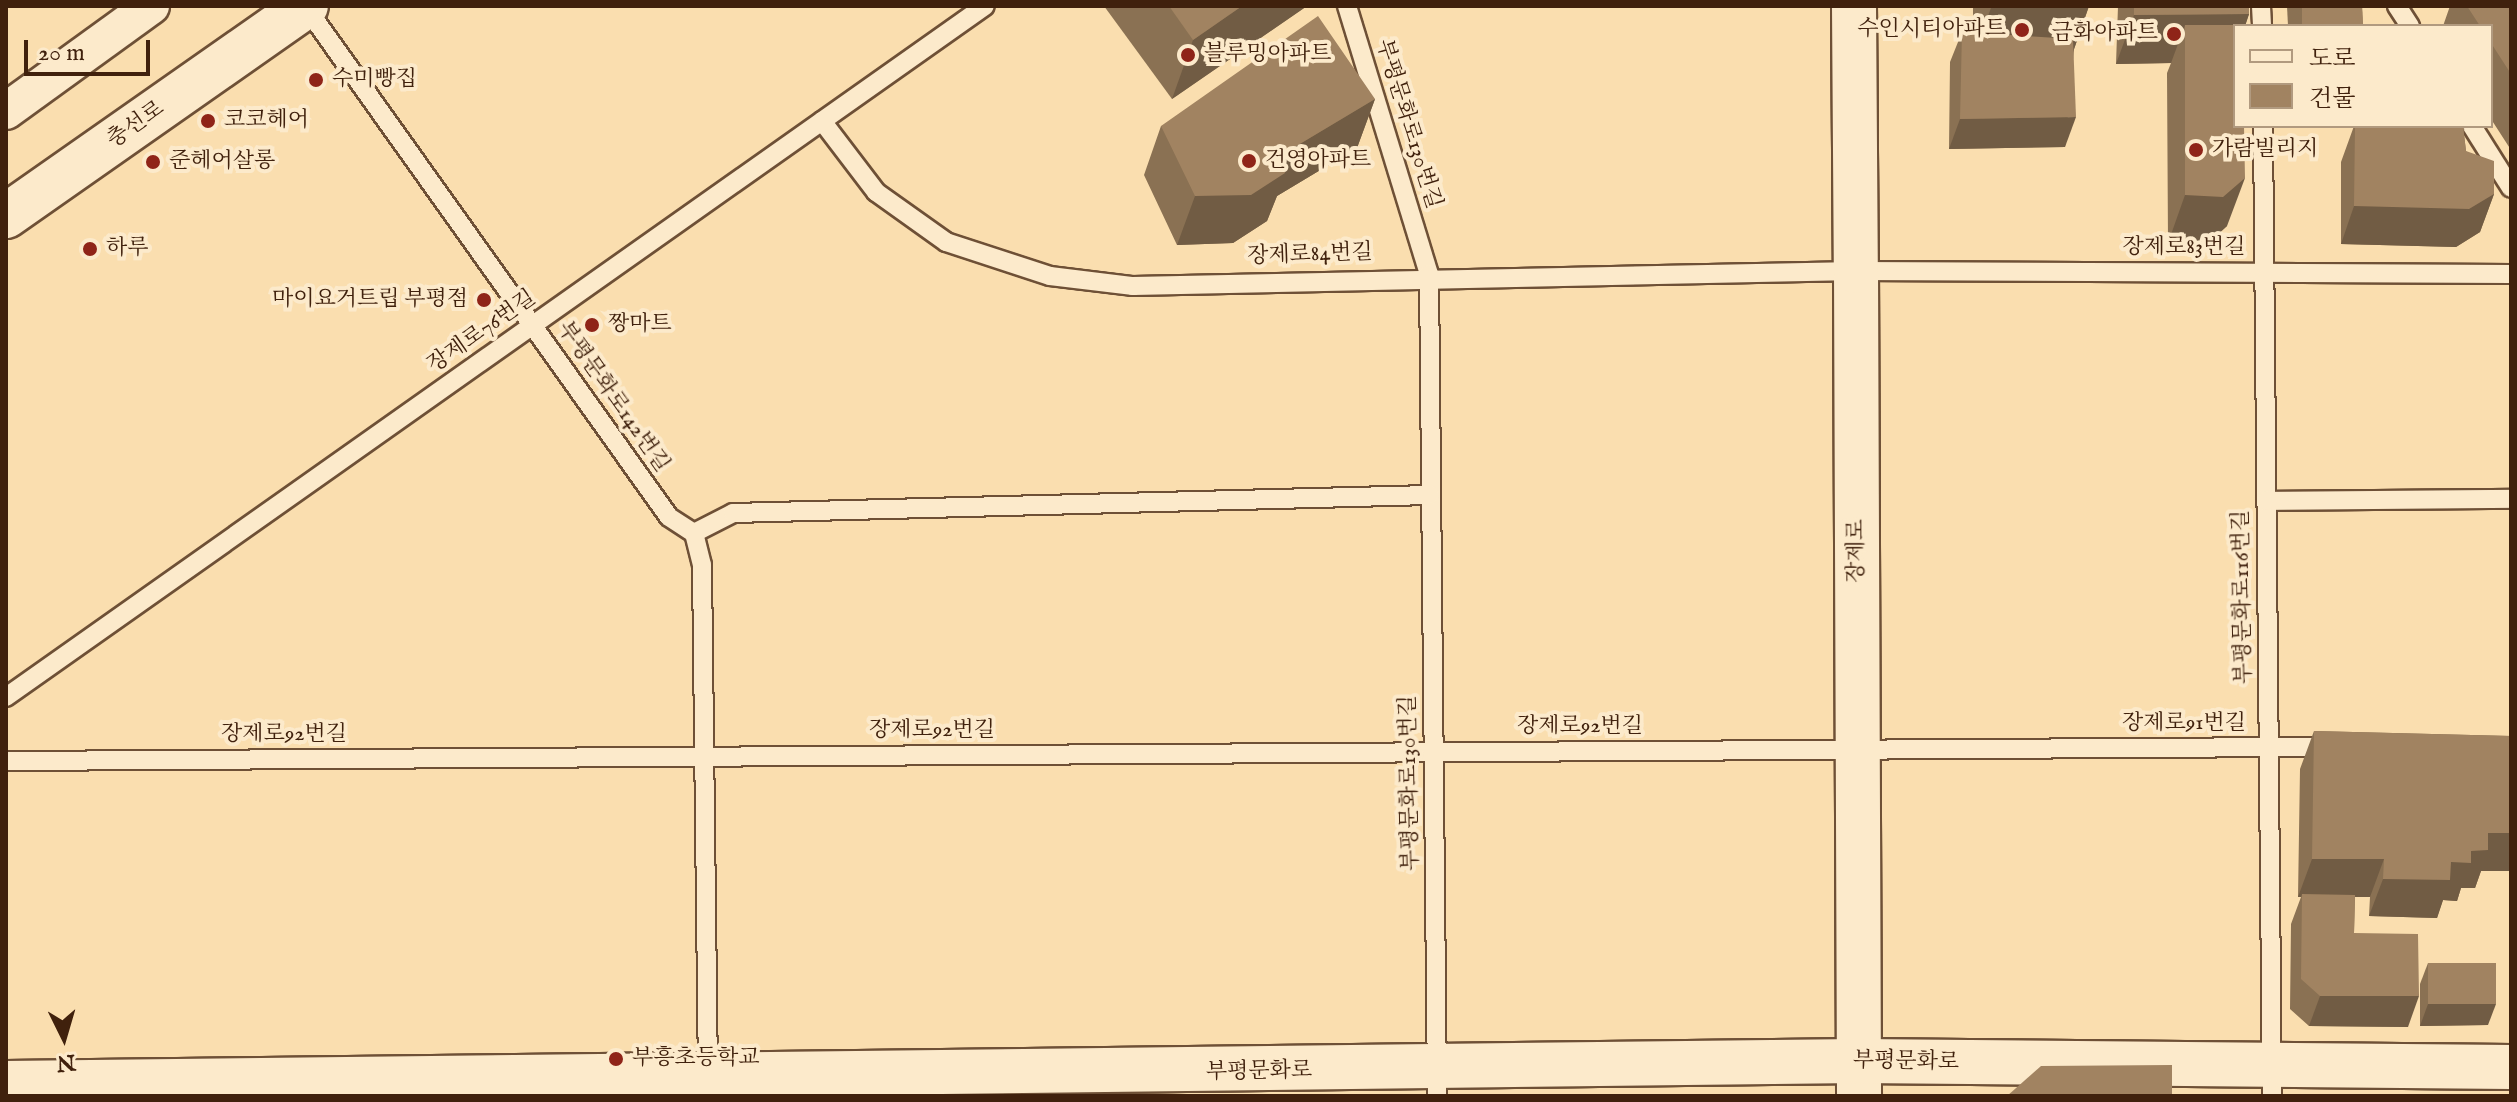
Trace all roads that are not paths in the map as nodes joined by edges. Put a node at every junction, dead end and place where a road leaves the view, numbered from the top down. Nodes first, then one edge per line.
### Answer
1 (151, 6) edge
2 (305, 6) edge
3 (985, 6) edge
4 (1347, 6) edge
5 (1854, 6) edge
6 (2397, 6) edge
7 (2409, 24) edge
8 (6, 111) edge
9 (822, 121) junction
10 (2263, 128) edge
11 (2473, 128) edge
12 (2511, 188) edge
13 (6, 216) edge
14 (1856, 271) junction
15 (2264, 273) junction
16 (1429, 274) junction
17 (2511, 274) edge
18 (532, 326) junction
19 (1430, 495) junction
20 (2511, 499) edge
21 (2266, 501) junction
22 (694, 533) junction
23 (6, 697) edge
24 (2269, 747) junction
25 (2359, 747) edge
26 (1858, 749) junction
27 (1433, 752) junction
28 (704, 756) junction
29 (6, 761) edge
30 (2511, 1067) edge
31 (1859, 1078) edge
32 (2272, 1081) edge
33 (6, 1083) edge
34 (1437, 1083) edge
35 (708, 1087) edge

1 - 8 street
2 - 13 street, 충선로
2 - 18 lane, 부평문화로142번길
3 - 9 lane, 장제로76번길
4 - 16 lane, 부평문화로130번길
5 - 14 street, 장제로
6 - 7 lane
9 - 16 lane, 장제로84번길
9 - 18 lane, 장제로76번길
10 - 15 lane, 부평문화로116번길
11 - 12 lane
14 - 15 lane, 장제로83번길
14 - 16 lane, 장제로84번길
14 - 26 street, 장제로
15 - 17 lane, 장제로83번길
15 - 21 lane, 부평문화로116번길
16 - 19 lane, 부평문화로130번길
18 - 22 lane, 부평문화로142번길
18 - 23 lane, 장제로76번길
19 - 22 lane
19 - 27 lane, 부평문화로130번길
20 - 21 lane
21 - 24 lane, 부평문화로116번길
22 - 28 lane
24 - 25 lane, 장제로91번길
24 - 26 lane, 장제로91번길
24 - 32 lane, 부평문화로116번길
26 - 27 lane, 장제로92번길
26 - 31 street, 장제로
27 - 28 lane, 장제로92번길
27 - 34 lane, 부평문화로130번길
28 - 29 lane, 장제로92번길
28 - 35 lane
30 - 32 street, 부평문화로
31 - 32 street, 부평문화로
31 - 34 street, 부평문화로
33 - 35 street, 부평문화로
34 - 35 street, 부평문화로

